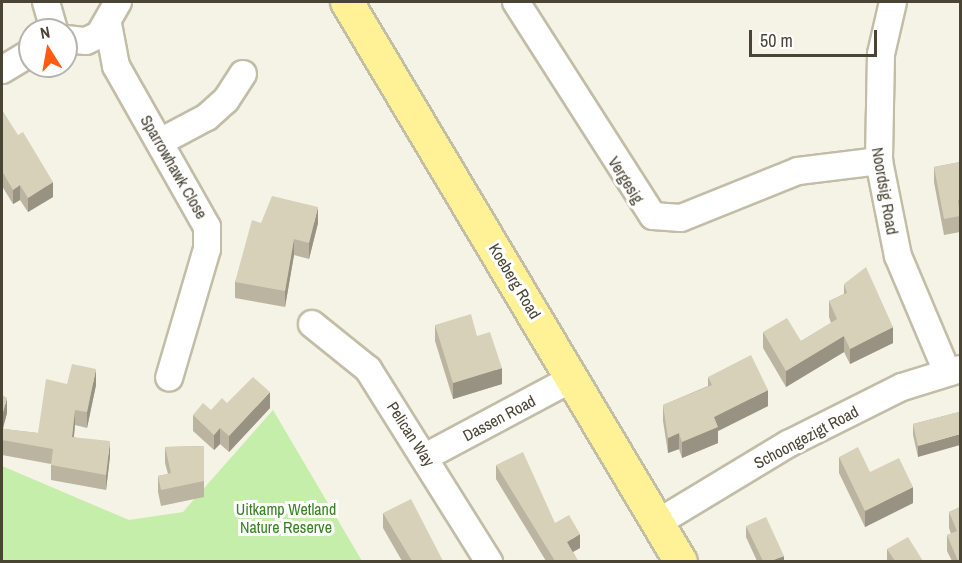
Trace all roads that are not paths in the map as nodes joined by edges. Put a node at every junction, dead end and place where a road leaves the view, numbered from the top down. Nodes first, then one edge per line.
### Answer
1 (332, 2) edge
2 (516, 2) edge
3 (893, 2) edge
4 (112, 10) edge
5 (354, 14) edge
6 (78, 22) edge
7 (78, 41) edge
8 (116, 66) junction
9 (243, 74) dead end
10 (159, 142) junction
11 (879, 161) junction
12 (312, 324) dead end
13 (954, 370) edge
14 (169, 378) dead end
15 (571, 379) junction
16 (427, 456) junction
17 (658, 522) junction
18 (489, 561) edge
19 (681, 561) edge

1 - 5 main road
2 - 11 street, Vergesig
3 - 11 street, Noordsig Road
4 - 6 street
4 - 8 street, Sparrowhawk Close
5 - 15 main road, Koeberg Road
7 - 8 street, Sparrowhawk Close
8 - 10 street, Sparrowhawk Close
9 - 10 street
10 - 14 street, Sparrowhawk Close
11 - 13 street, Noordsig Road
12 - 16 street, Pelican Way
13 - 17 street, Schoongezigt Road
15 - 16 street, Dassen Road
15 - 17 main road, Koeberg Road
16 - 18 street, Pelican Way
17 - 19 main road, Koeberg Road

